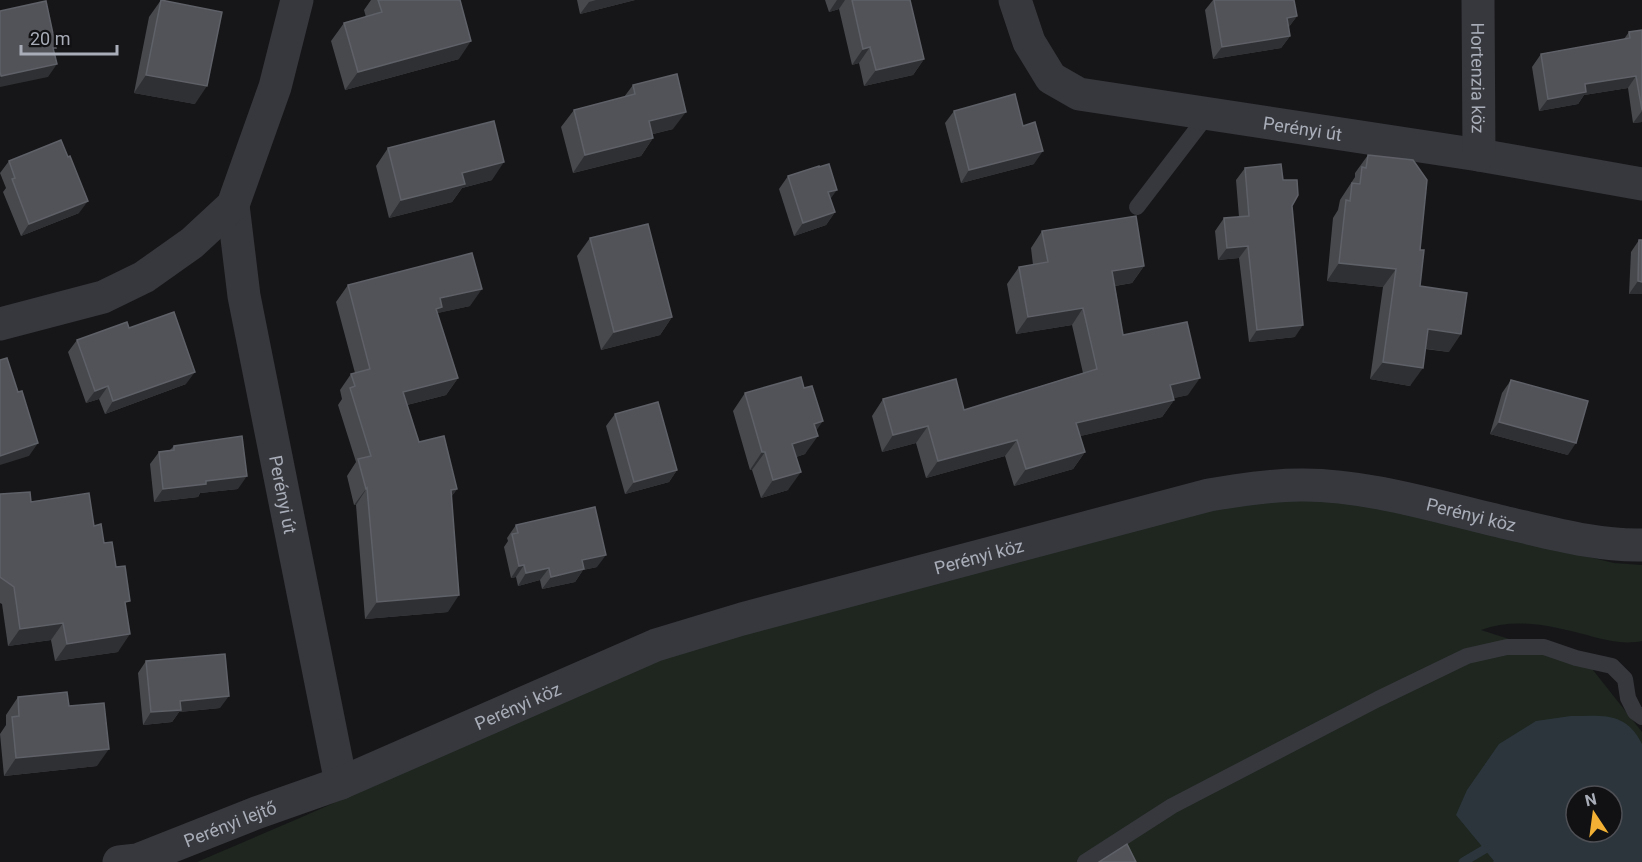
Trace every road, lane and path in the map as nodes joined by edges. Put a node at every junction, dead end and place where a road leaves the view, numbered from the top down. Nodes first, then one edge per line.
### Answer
1 (297, 0) edge
2 (1015, 0) edge
3 (1478, 0) edge
4 (1209, 113) junction
5 (1479, 155) junction
6 (1642, 184) edge
7 (233, 205) junction
8 (1137, 207) dead end
9 (0, 324) edge
10 (1642, 545) edge
11 (1642, 717) edge
12 (341, 783) junction
13 (119, 862) edge
14 (1085, 862) edge

1 - 7 street, Perényi út
2 - 4 street, Perényi út
3 - 5 street, Hortenzia köz
4 - 5 street, Perényi út
4 - 8 lane
5 - 6 street, Perényi út
7 - 9 street, Perényi út
7 - 12 street, Perényi út
10 - 12 street, Perényi köz
11 - 14 lane
12 - 13 street, Perényi lejtő

